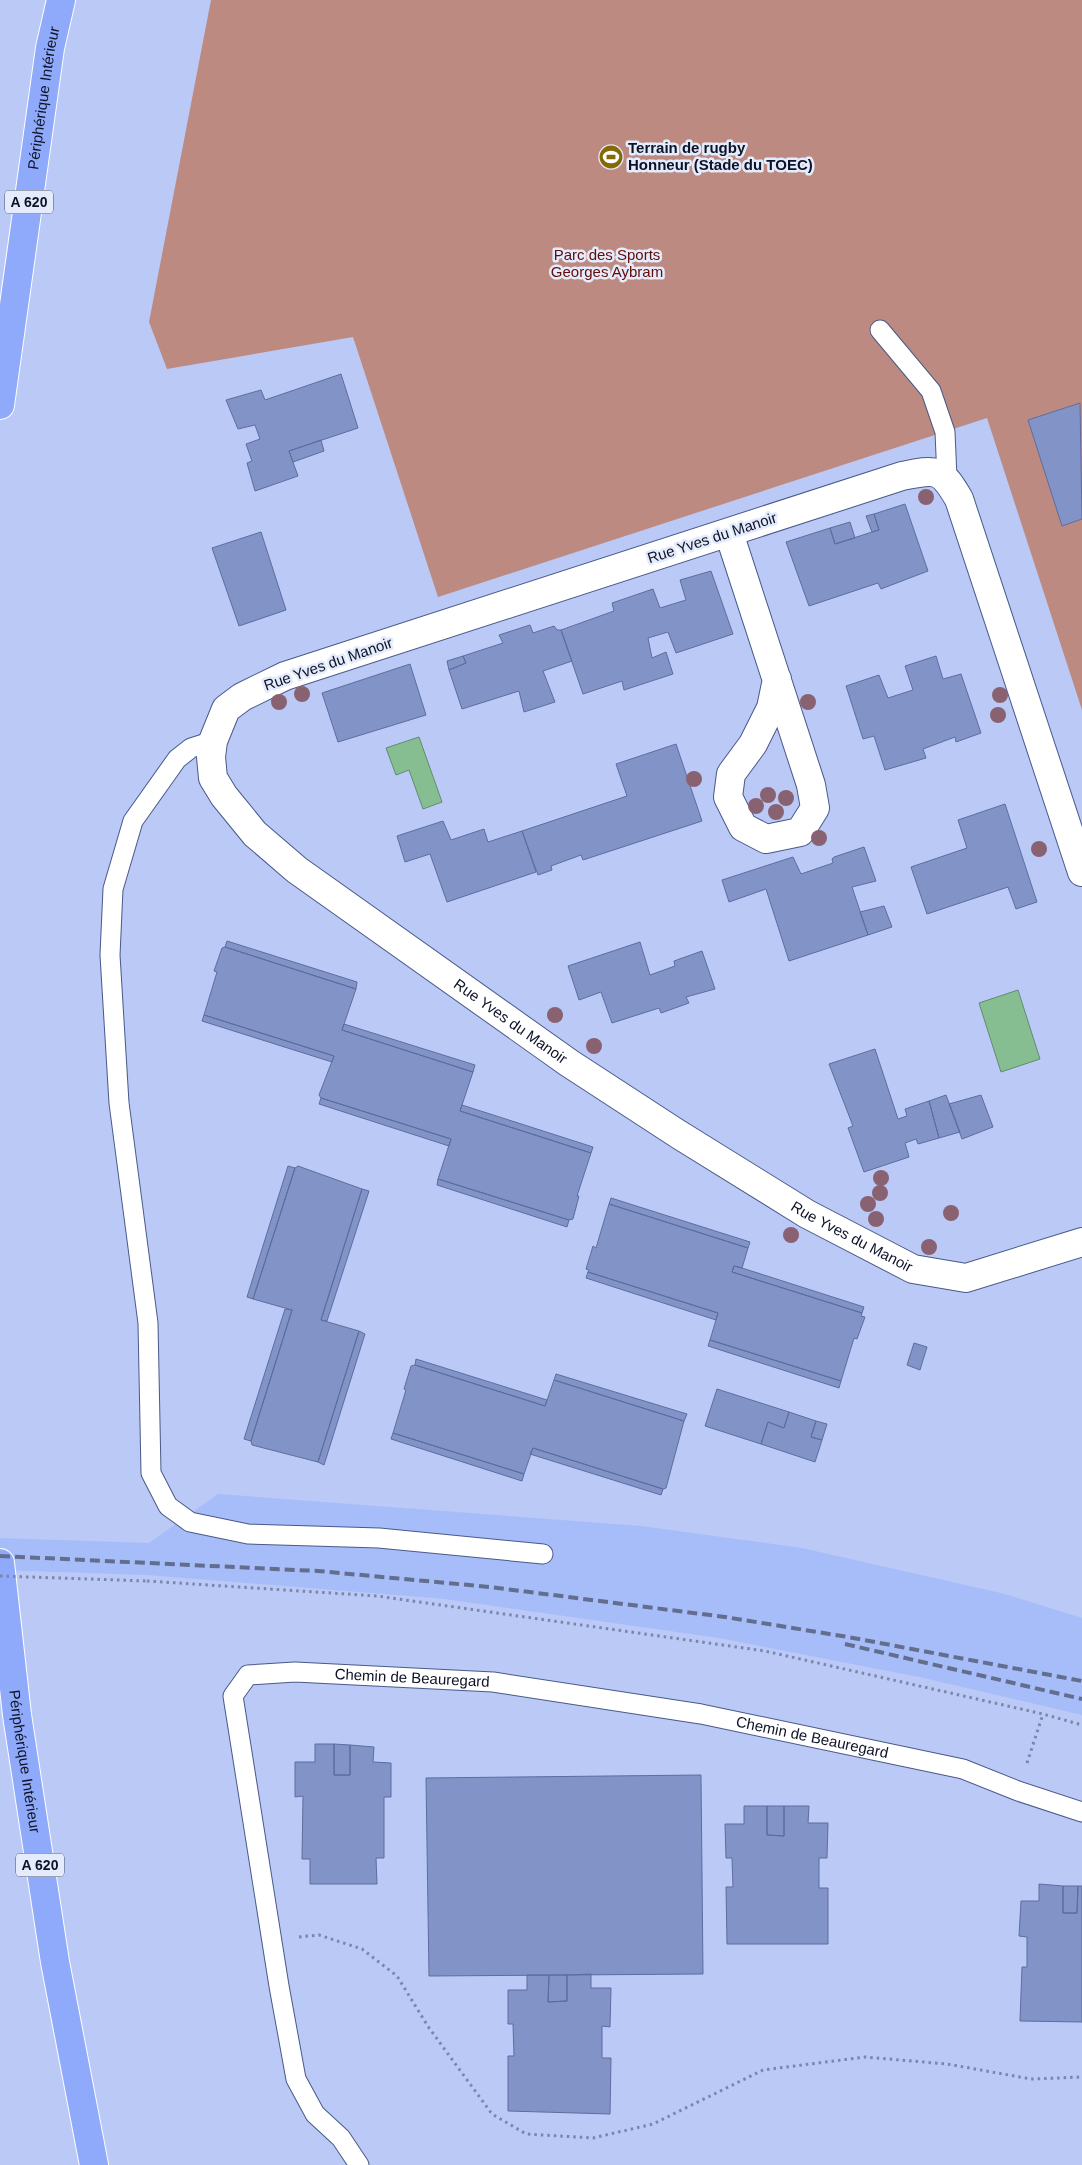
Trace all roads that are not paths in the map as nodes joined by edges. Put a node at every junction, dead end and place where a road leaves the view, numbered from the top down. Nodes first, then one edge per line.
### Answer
1 (61, 0) edge
2 (880, 330) dead end
3 (0, 406) edge
4 (947, 478) junction
5 (729, 533) junction
6 (777, 679) junction
7 (213, 741) junction
8 (1082, 872) edge
9 (1082, 1242) edge
10 (543, 1554) dead end
11 (0, 1563) edge
12 (1082, 1812) edge
13 (94, 2165) edge
14 (359, 2165) edge

1 - 3 highway, Périphérique Intérieur / A 620
2 - 4 lane
4 - 5 street, Rue Yves du Manoir
4 - 8 street
5 - 6 street
5 - 7 street, Rue Yves du Manoir
6 - 6 street
7 - 9 street, Rue Yves du Manoir
7 - 10 lane
11 - 13 highway, Périphérique Intérieur / A 620
12 - 14 lane, Chemin de Beauregard

